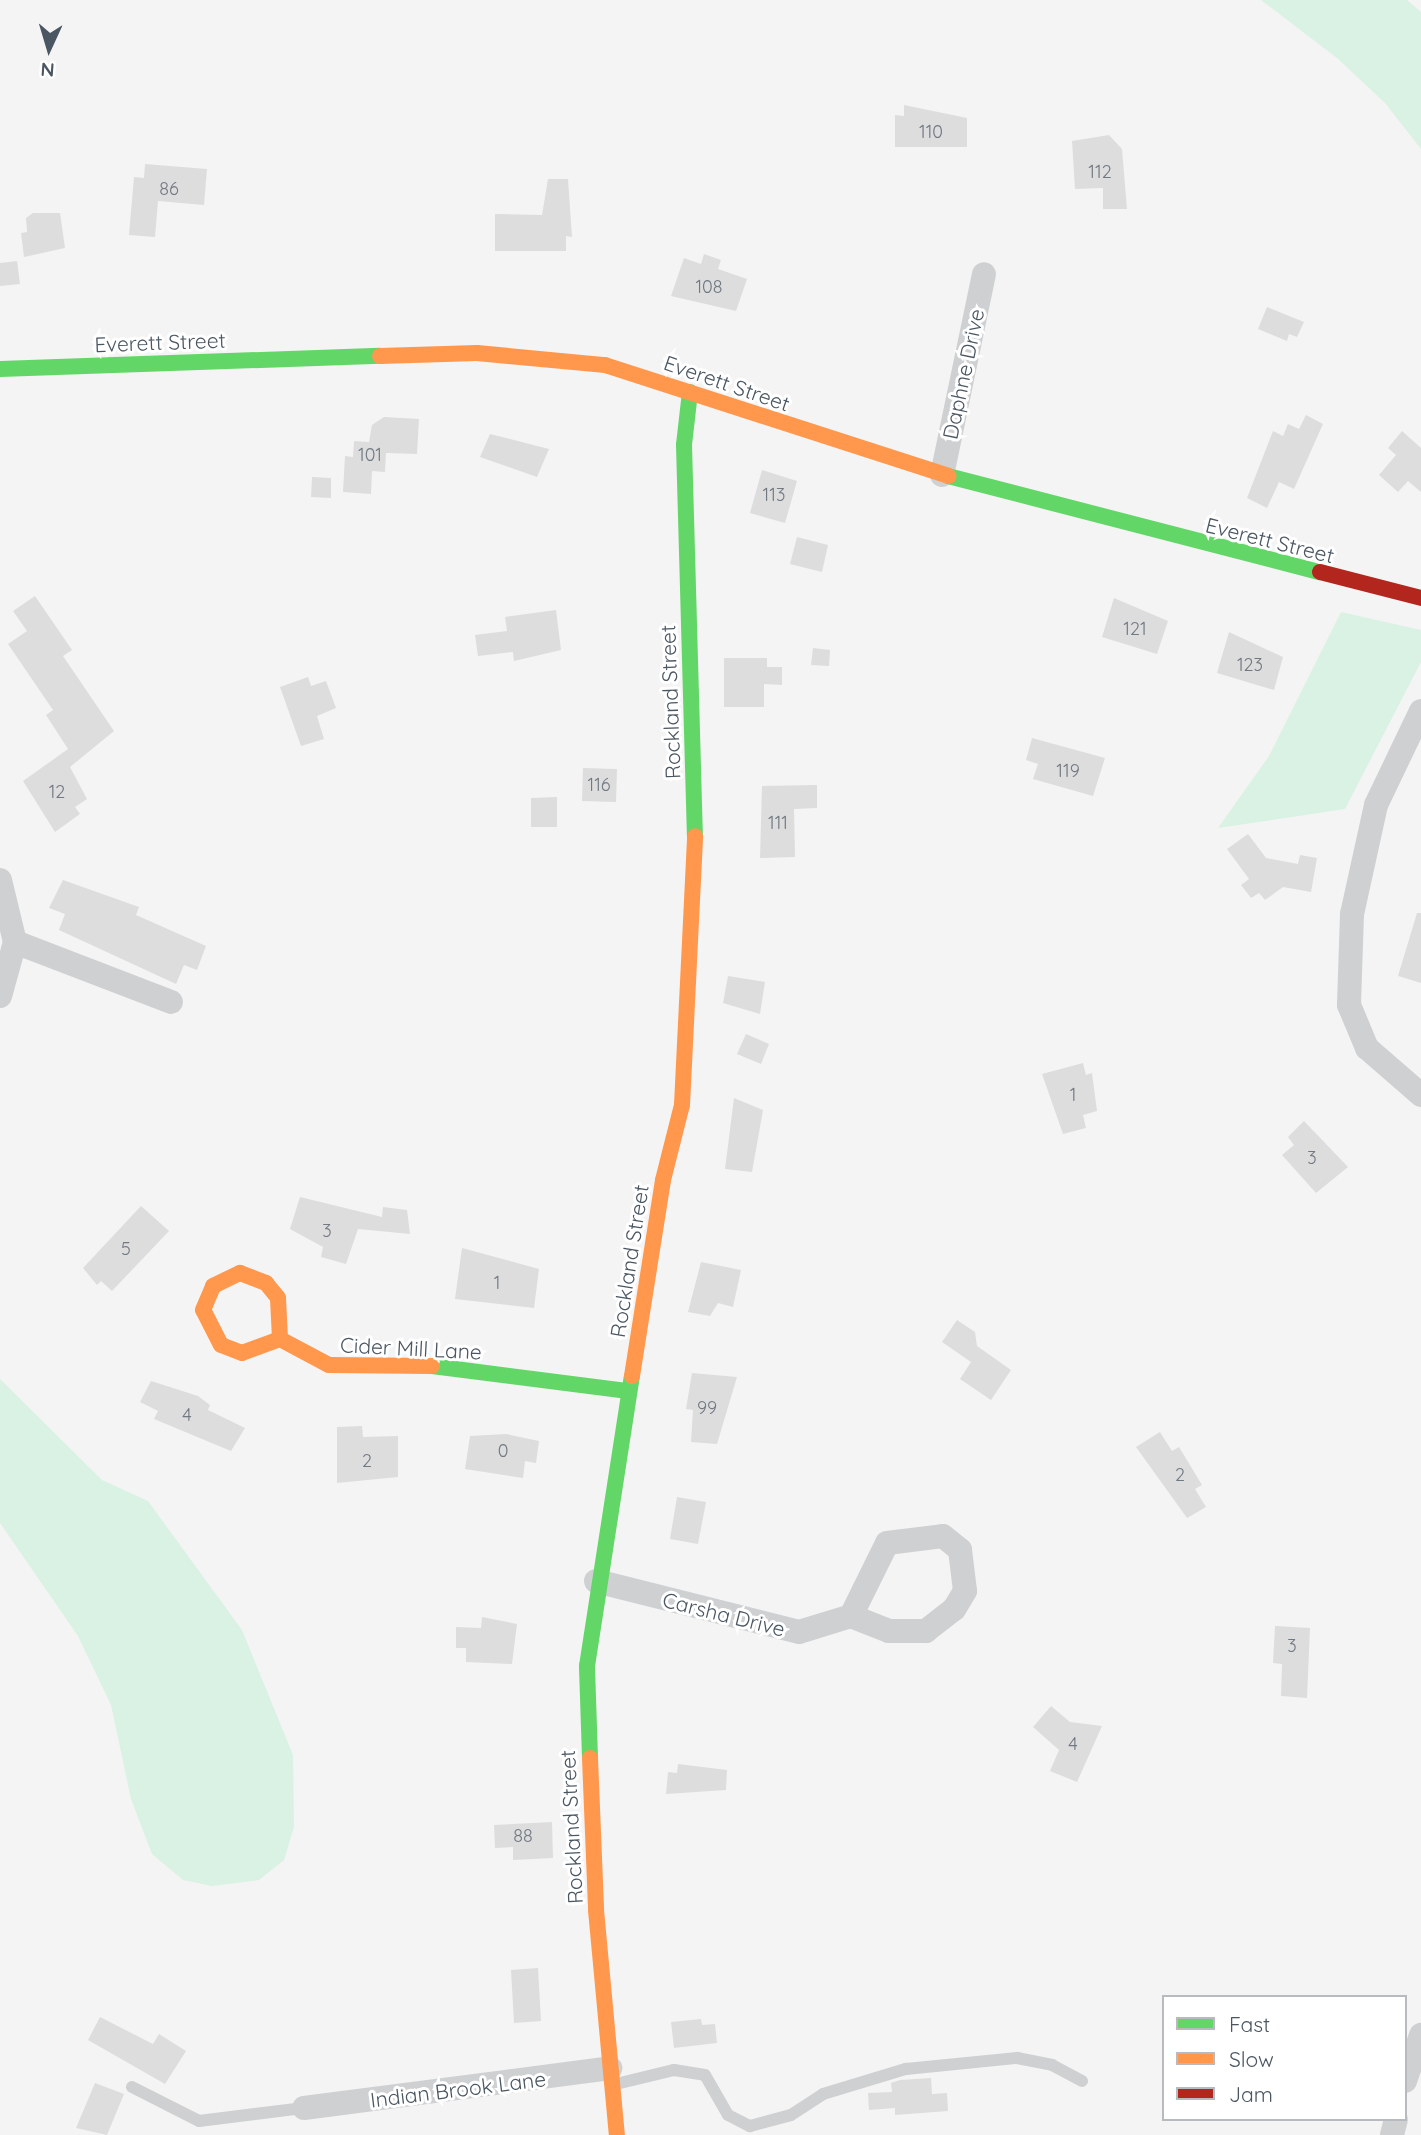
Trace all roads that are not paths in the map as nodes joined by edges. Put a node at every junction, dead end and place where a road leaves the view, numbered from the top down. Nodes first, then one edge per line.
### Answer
1 (984, 274) dead end
2 (0, 369) edge
3 (690, 392) junction
4 (943, 475) junction
5 (1421, 598) edge
6 (1421, 711) edge
7 (0, 880) edge
8 (15, 942) junction
9 (0, 996) edge
10 (171, 1002) dead end
11 (1421, 1095) edge
12 (280, 1339) junction
13 (628, 1391) junction
14 (596, 1581) junction
15 (851, 1616) junction
16 (1421, 2035) edge
17 (1407, 2075) edge
18 (611, 2076) junction
19 (1082, 2081) dead end
20 (132, 2087) dead end
21 (304, 2108) joint
22 (617, 2135) edge

1 - 4 street, Daphne Drive
2 - 3 street, Everett Street
3 - 4 street, Everett Street
3 - 13 street, Rockland Street
4 - 5 street, Everett Street
6 - 11 street
7 - 8 street
8 - 9 street
8 - 10 street
12 - 12 street
12 - 13 street, Cider Mill Lane
13 - 14 street, Rockland Street
14 - 15 street, Carsha Drive
14 - 18 street, Rockland Street
15 - 15 street
16 - 17 street
18 - 19 lane
18 - 21 street, Indian Brook Lane
18 - 22 street, Rockland Street
20 - 21 lane

